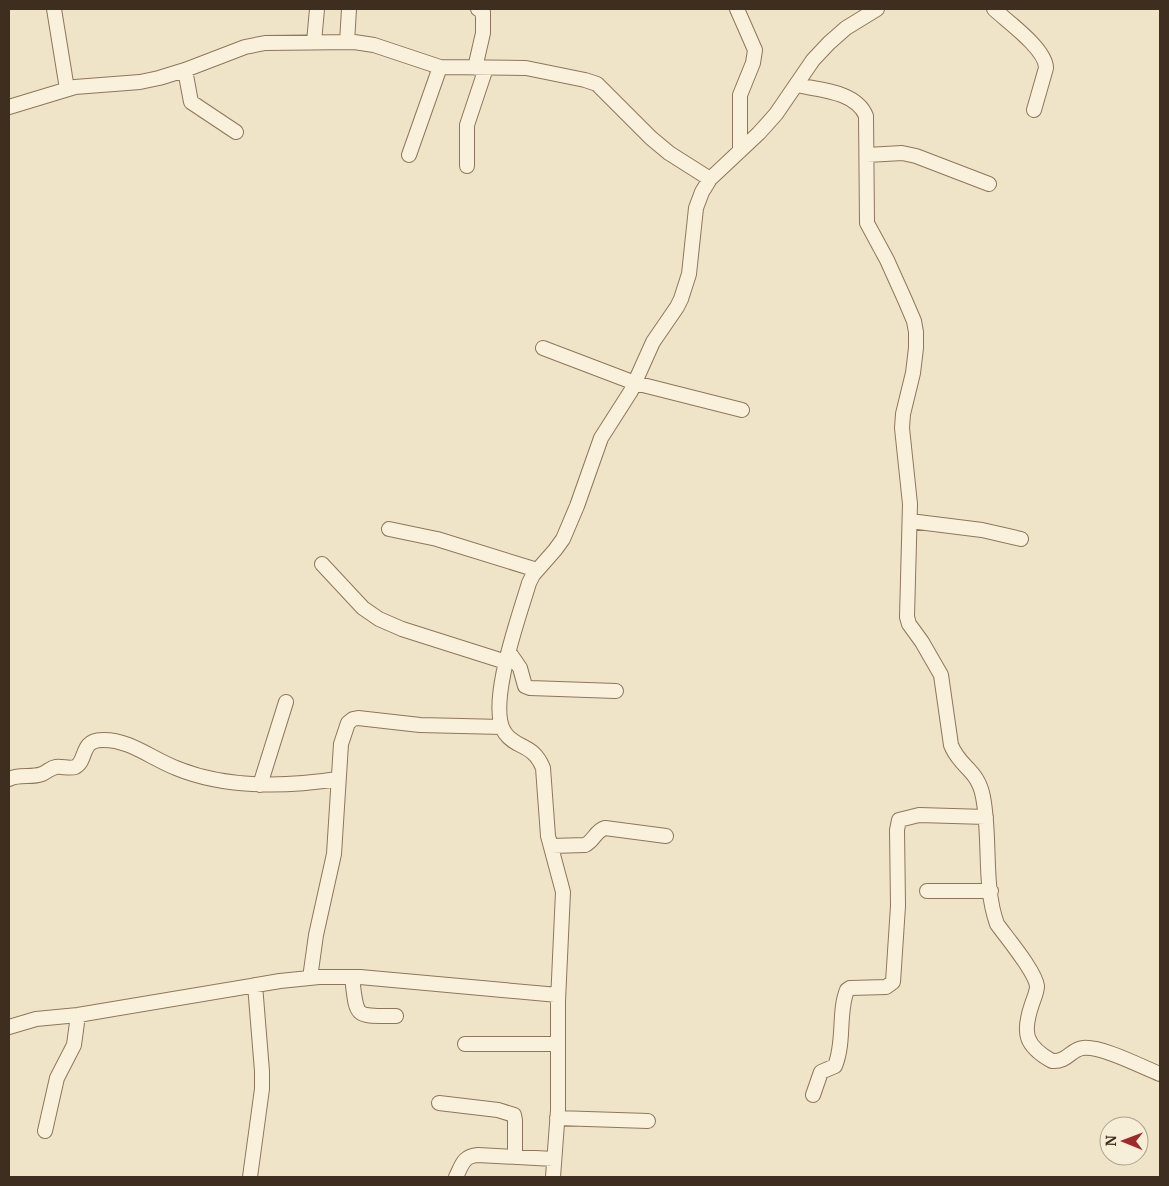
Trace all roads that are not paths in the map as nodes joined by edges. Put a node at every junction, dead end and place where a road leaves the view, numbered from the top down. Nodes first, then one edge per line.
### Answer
1 (54, 9) edge
2 (317, 9) edge
3 (349, 9) edge
4 (478, 9) edge
5 (738, 9) edge
6 (877, 9) edge
7 (994, 9) edge
8 (314, 42) junction
9 (347, 42) junction
10 (440, 67) junction
11 (480, 68) junction
12 (185, 70) junction
13 (796, 85) junction
14 (67, 89) junction
15 (9, 107) edge
16 (1034, 110) dead end
17 (236, 132) dead end
18 (740, 151) junction
19 (409, 155) dead end
20 (867, 155) junction
21 (467, 166) dead end
22 (710, 179) junction
23 (988, 184) dead end
24 (543, 348) dead end
25 (636, 383) junction
26 (742, 410) dead end
27 (910, 521) junction
28 (389, 529) dead end
29 (1021, 540) dead end
30 (322, 564) dead end
31 (537, 570) junction
32 (508, 657) junction
33 (616, 691) dead end
34 (286, 702) dead end
35 (502, 727) junction
36 (9, 779) edge
37 (338, 779) junction
38 (260, 785) junction
39 (986, 817) junction
40 (666, 836) dead end
41 (551, 846) junction
42 (927, 891) dead end
43 (991, 891) junction
44 (352, 977) junction
45 (310, 978) junction
46 (256, 985) junction
47 (558, 994) junction
48 (78, 1015) junction
49 (396, 1016) dead end
50 (9, 1027) edge
51 (465, 1044) dead end
52 (558, 1044) junction
53 (1160, 1074) edge
54 (814, 1094) dead end
55 (439, 1103) dead end
56 (557, 1118) junction
57 (648, 1122) dead end
58 (45, 1131) dead end
59 (515, 1157) junction
60 (554, 1159) junction
61 (250, 1177) edge
62 (456, 1177) edge
63 (552, 1177) edge

1 - 14 street
2 - 8 street
3 - 9 street
4 - 11 street
5 - 18 street
6 - 13 street
7 - 16 street
8 - 9 street
8 - 12 street
9 - 10 street
10 - 11 street
10 - 19 street
11 - 21 street
11 - 22 street
12 - 14 street
12 - 17 street
13 - 18 street
13 - 20 street
14 - 15 street
18 - 22 street
20 - 23 street
20 - 27 street
22 - 25 street
24 - 25 street
25 - 26 street
25 - 31 street
27 - 29 street
27 - 39 street
28 - 31 street
30 - 32 street
31 - 32 street
32 - 33 street
32 - 35 street
34 - 38 street
35 - 37 street
35 - 41 street
36 - 38 street
37 - 38 street
37 - 45 street
39 - 43 street
39 - 54 street
40 - 41 street
41 - 47 street
42 - 43 street
43 - 53 street
44 - 45 street
44 - 47 street
44 - 49 street
45 - 46 street
46 - 48 street
46 - 61 street
47 - 52 street
48 - 50 street
48 - 58 street
51 - 52 street
52 - 56 street
55 - 59 street
56 - 57 street
56 - 60 street
59 - 60 street
59 - 62 street
60 - 63 street

